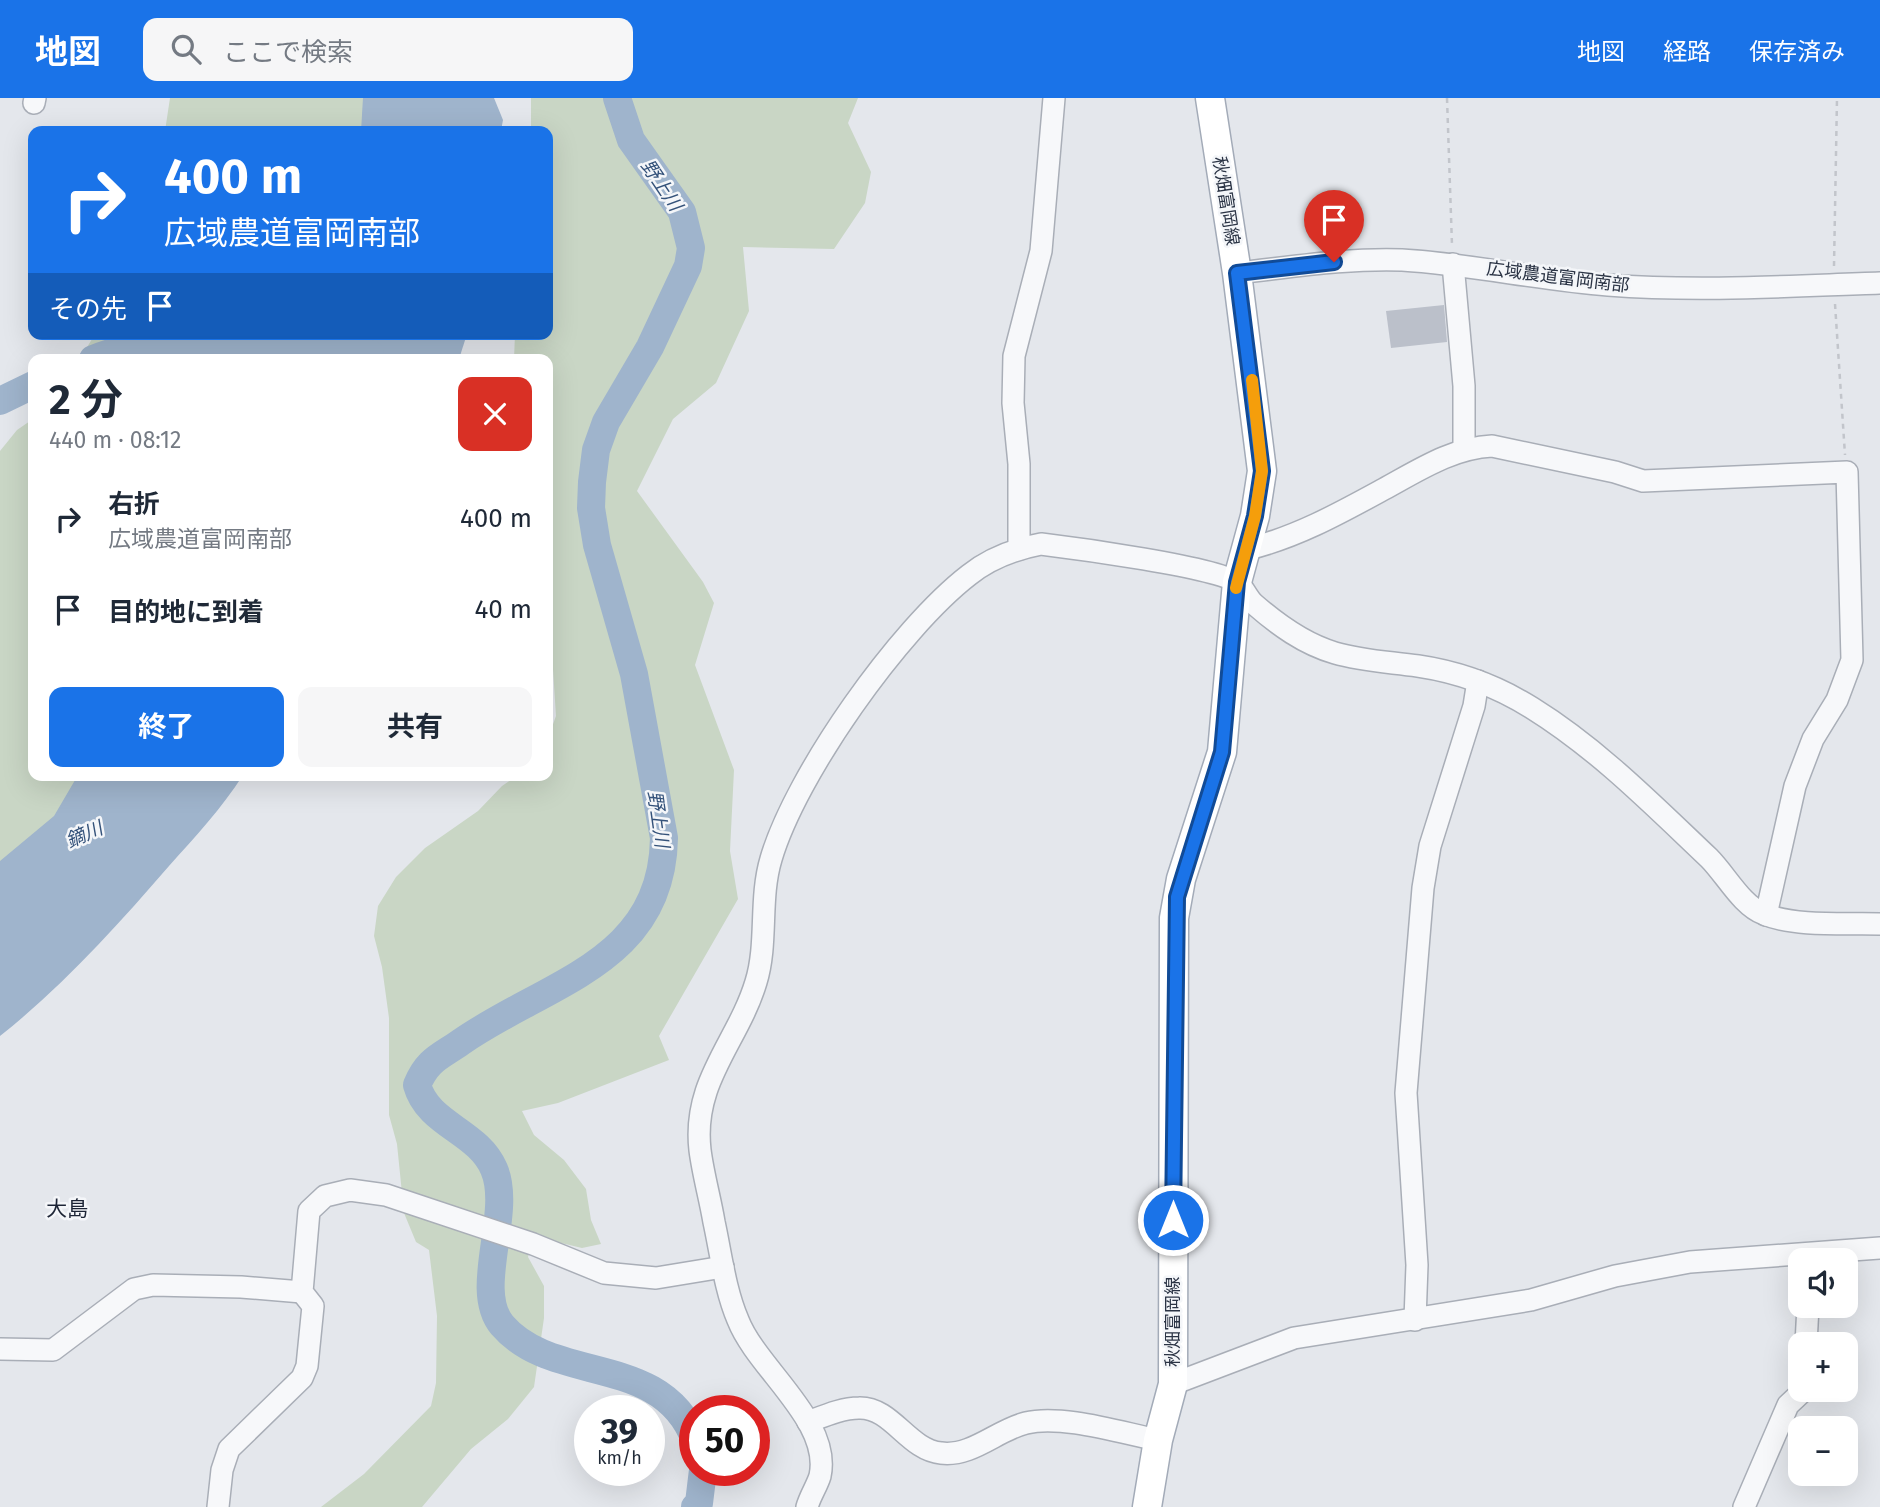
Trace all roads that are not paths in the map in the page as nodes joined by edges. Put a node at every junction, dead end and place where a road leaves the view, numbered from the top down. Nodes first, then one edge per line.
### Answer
1 (1054, 98) edge
2 (1210, 98) edge
3 (1453, 264) junction
4 (1237, 273) junction
5 (1880, 283) edge
6 (1464, 450) junction
7 (1019, 549) junction
8 (1248, 549) junction
9 (1237, 582) junction
10 (1478, 681) junction
11 (1766, 915) junction
12 (1880, 924) edge
13 (1880, 1248) edge
14 (1858, 1251) edge
15 (1788, 1259) edge
16 (723, 1267) junction
17 (302, 1292) junction
18 (1415, 1320) junction
19 (0, 1349) edge
20 (1173, 1384) junction
21 (1791, 1402) edge
22 (807, 1422) junction
23 (1158, 1440) junction
24 (218, 1507) edge
25 (807, 1507) edge
26 (1147, 1507) edge
27 (1744, 1507) edge

1 - 7 street
2 - 4 main road, 秋畑富岡線
3 - 4 street, 広域農道富岡南部
3 - 5 street, 広域農道富岡南部
3 - 6 street
4 - 8 main road, 秋畑富岡線
6 - 8 street
6 - 11 street
7 - 9 street
7 - 16 street
8 - 9 main road, 秋畑富岡線
9 - 10 street
9 - 20 main road, 秋畑富岡線
10 - 11 street
10 - 18 street
11 - 12 street
13 - 14 street
15 - 18 street
16 - 17 street
16 - 22 street
17 - 19 street
17 - 24 street
18 - 20 street
20 - 23 main road, 秋畑富岡線
21 - 27 street
22 - 23 street
22 - 25 street
23 - 26 main road, 秋畑富岡線

